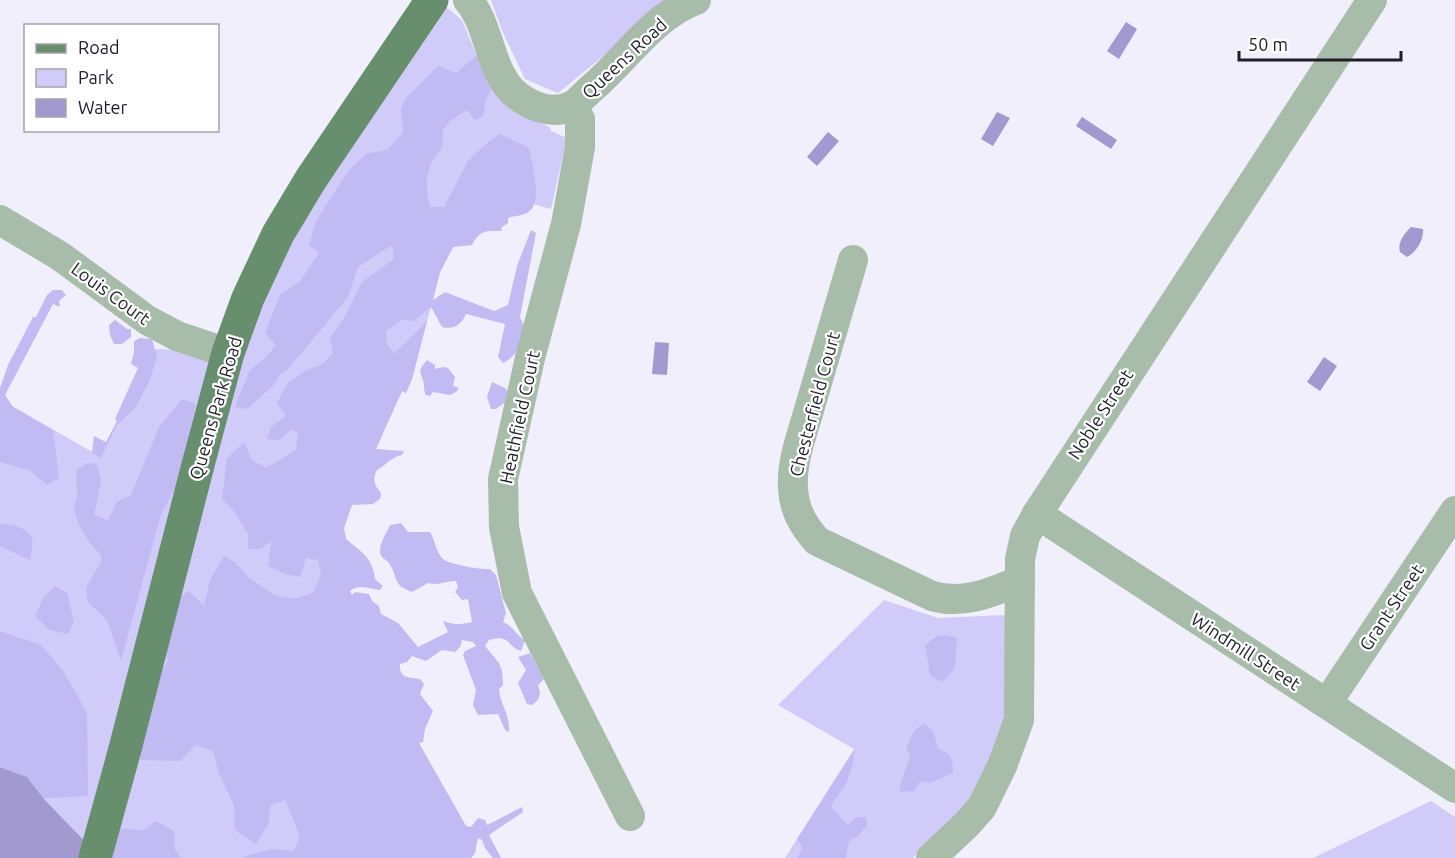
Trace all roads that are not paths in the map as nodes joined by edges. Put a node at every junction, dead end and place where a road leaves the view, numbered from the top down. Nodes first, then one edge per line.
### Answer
1 (432, 0) edge
2 (468, 0) edge
3 (696, 0) edge
4 (1372, 0) edge
5 (571, 106) junction
6 (0, 220) edge
7 (853, 260) dead end
8 (228, 353) junction
9 (1455, 512) edge
10 (1037, 514) junction
11 (1019, 581) junction
12 (1326, 703) junction
13 (1455, 788) edge
14 (630, 816) dead end
15 (94, 858) edge
16 (931, 858) edge

1 - 8 main road, Queens Park Road
2 - 5 street, Queens Road
3 - 5 street, Queens Road
4 - 10 street, Noble Street
5 - 14 street, Heathfield Court
6 - 8 street, Louis Court
7 - 11 street, Chesterfield Court
8 - 15 main road, Queens Park Road
9 - 12 street, Grant Street
10 - 11 street, Noble Street
10 - 12 street, Windmill Street
11 - 16 street, Noble Street
12 - 13 street, Windmill Street

